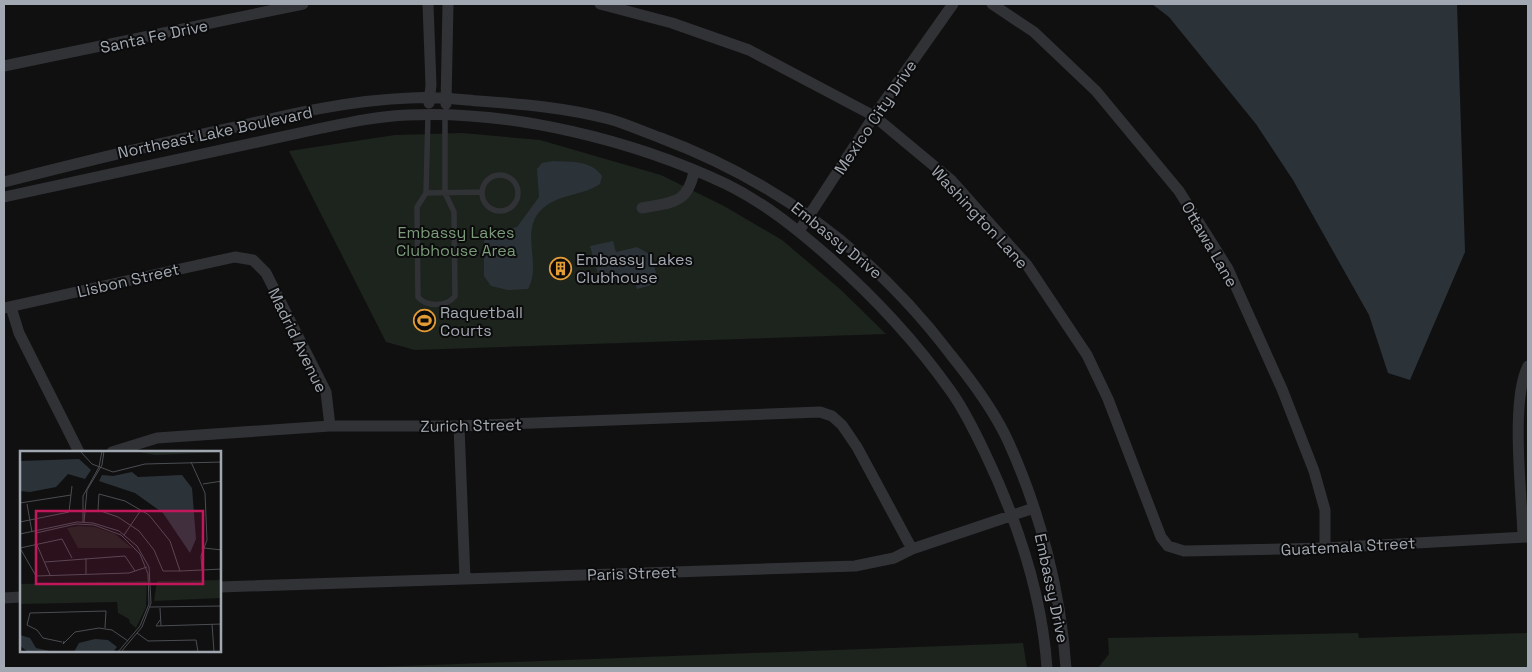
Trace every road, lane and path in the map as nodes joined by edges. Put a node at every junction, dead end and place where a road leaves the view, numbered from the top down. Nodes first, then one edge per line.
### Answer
1 (303, 4) edge
2 (428, 4) edge
3 (448, 4) edge
4 (600, 4) edge
5 (953, 4) edge
6 (992, 4) edge
7 (4, 66) edge
8 (429, 97) junction
9 (446, 98) junction
10 (428, 115) junction
11 (446, 116) junction
12 (874, 116) junction
13 (694, 172) junction
14 (4, 182) edge
15 (482, 192) junction
16 (426, 193) junction
17 (445, 193) junction
18 (4, 196) edge
19 (642, 208) dead end
20 (809, 215) junction
21 (799, 231) junction
22 (252, 260) joint
23 (7, 308) edge
24 (1528, 366) edge
25 (330, 426) junction
26 (459, 426) junction
27 (78, 451) edge
28 (115, 451) edge
29 (1034, 508) junction
30 (1012, 516) junction
31 (1526, 537) edge
32 (1168, 546) joint
33 (1325, 548) junction
34 (912, 550) junction
35 (465, 579) junction
36 (221, 588) edge
37 (20, 597) edge
38 (4, 598) edge
39 (1046, 668) edge
40 (1066, 668) edge

1 - 7 street, Santa Fe Drive
2 - 8 street
3 - 9 street
4 - 12 street, Washington Lane
5 - 12 street, Mexico City Drive
6 - 33 street, Ottawa Lane
8 - 9 street, Embassy Drive
8 - 10 street
8 - 14 street, Northeast Lake Boulevard
9 - 11 street
9 - 20 street, Embassy Drive
10 - 11 street, Embassy Drive
10 - 16 lane
10 - 18 street, Northeast Lake Boulevard
11 - 13 street, Embassy Drive
11 - 17 lane
12 - 20 street, Mexico City Drive
12 - 32 street, Washington Lane
13 - 19 street
13 - 21 street, Embassy Drive
15 - 15 lane
15 - 17 lane
16 - 17 lane
16 - 17 lane
20 - 21 street, Mexico City Drive
20 - 29 street, Embassy Drive
21 - 30 street, Embassy Drive
22 - 23 street, Lisbon Street
22 - 25 street, Madrid Avenue
23 - 27 street
24 - 31 street
25 - 26 street, Zurich Street
25 - 28 street, Zurich Street
26 - 34 street, Zurich Street
26 - 35 street
29 - 30 street, Paris Street
29 - 40 street, Embassy Drive
30 - 34 street, Paris Street
30 - 39 street, Embassy Drive
31 - 33 street, Guatemala Street
32 - 33 street, Guatemala Street
34 - 35 street, Paris Street
35 - 36 street, Paris Street
37 - 38 street

